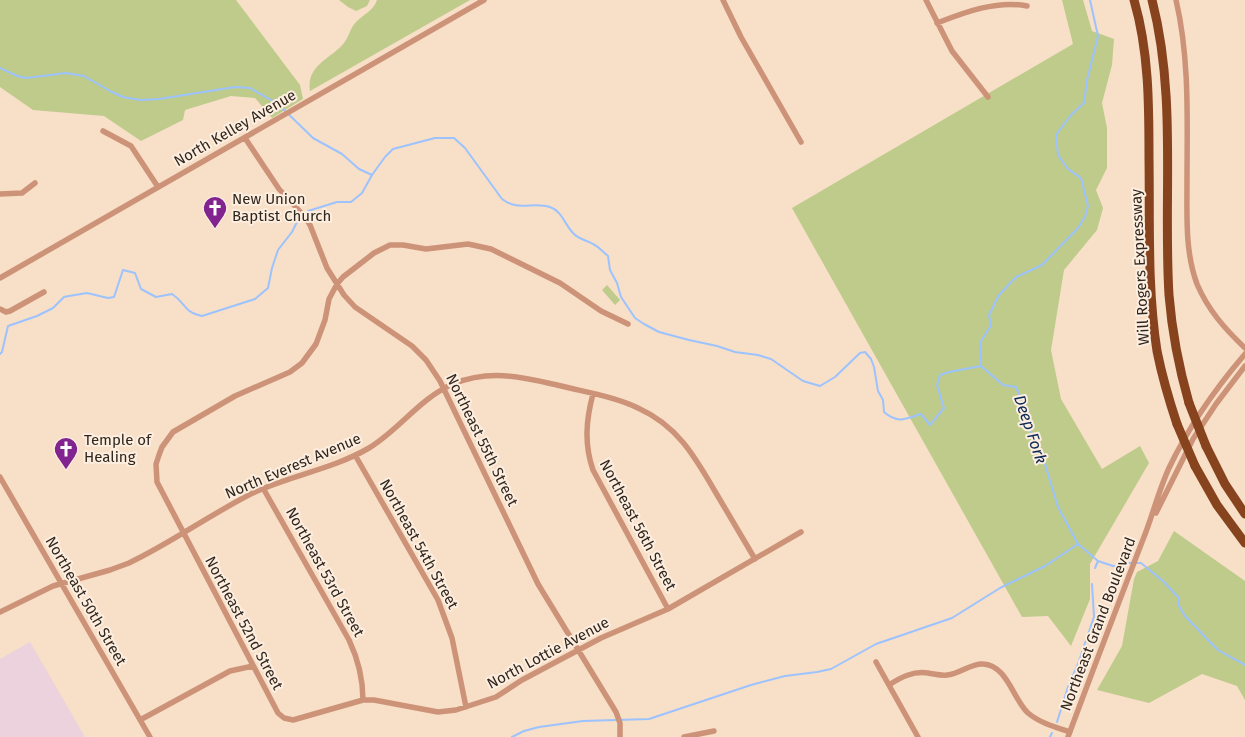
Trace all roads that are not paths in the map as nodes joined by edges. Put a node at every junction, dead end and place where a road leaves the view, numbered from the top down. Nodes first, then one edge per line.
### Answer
1 (484, 0) edge
2 (723, 0) edge
3 (926, 0) edge
4 (1134, 0) edge
5 (1152, 0) edge
6 (1176, 0) edge
7 (1027, 6) dead end
8 (937, 23) junction
9 (988, 97) dead end
10 (103, 131) dead end
11 (244, 138) junction
12 (802, 142) dead end
13 (35, 183) dead end
14 (158, 187) junction
15 (0, 194) edge
16 (0, 278) edge
17 (337, 284) junction
18 (44, 292) dead end
19 (0, 309) edge
20 (628, 324) dead end
21 (1245, 348) edge
22 (1245, 354) edge
23 (1245, 366) edge
24 (444, 389) junction
25 (592, 394) junction
26 (355, 456) junction
27 (0, 477) edge
28 (263, 488) junction
29 (1245, 514) edge
30 (1151, 521) junction
31 (183, 532) junction
32 (801, 532) dead end
33 (1245, 543) edge
34 (755, 559) junction
35 (61, 584) junction
36 (668, 608) junction
37 (0, 612) edge
38 (578, 650) junction
39 (876, 662) dead end
40 (253, 666) junction
41 (889, 685) junction
42 (363, 700) junction
43 (466, 707) junction
44 (140, 720) junction
45 (288, 720) joint
46 (714, 731) dead end
47 (1069, 734) edge
48 (150, 737) edge
49 (620, 737) edge
50 (684, 737) edge
51 (918, 737) edge

1 - 11 street, North Kelley Avenue
2 - 12 street
3 - 8 street
4 - 33 highway, Will Rogers Expressway, bridge
5 - 29 highway, Will Rogers Expressway, bridge
6 - 21 street
7 - 8 street
8 - 9 street
10 - 14 street
11 - 14 street, North Kelley Avenue
11 - 17 street, Northeast 55th Street
13 - 15 street
14 - 16 street, North Kelley Avenue
17 - 20 street
17 - 24 street, Northeast 55th Street
17 - 31 street, Northeast 52nd Street
18 - 19 street
22 - 30 street, Northeast Grand Boulevard
23 - 30 street, Northeast Grand Boulevard
24 - 25 street, North Everest Avenue
24 - 26 street, North Everest Avenue
24 - 38 street, Northeast 55th Street
25 - 34 street, North Everest Avenue
25 - 36 street, Northeast 56th Street
26 - 28 street, North Everest Avenue
26 - 43 street, Northeast 54th Street
27 - 35 street, Northeast 50th Street
28 - 31 street, North Everest Avenue
28 - 42 street, Northeast 53rd Street
30 - 47 street, Northeast Grand Boulevard
31 - 35 street, North Everest Avenue
31 - 40 street, Northeast 52nd Street
32 - 34 street, North Lottie Avenue
34 - 36 street, North Lottie Avenue
35 - 37 street, North Everest Avenue
35 - 44 street, Northeast 50th Street
36 - 38 street, North Lottie Avenue
38 - 43 street, North Lottie Avenue
38 - 49 street, Northeast 55th Street
39 - 41 street
40 - 44 street
40 - 45 street, Northeast 52nd Street
41 - 47 street
41 - 51 street
42 - 43 street, North Lottie Avenue
42 - 45 street, North Lottie Avenue
44 - 48 street, Northeast 50th Street
46 - 50 street

